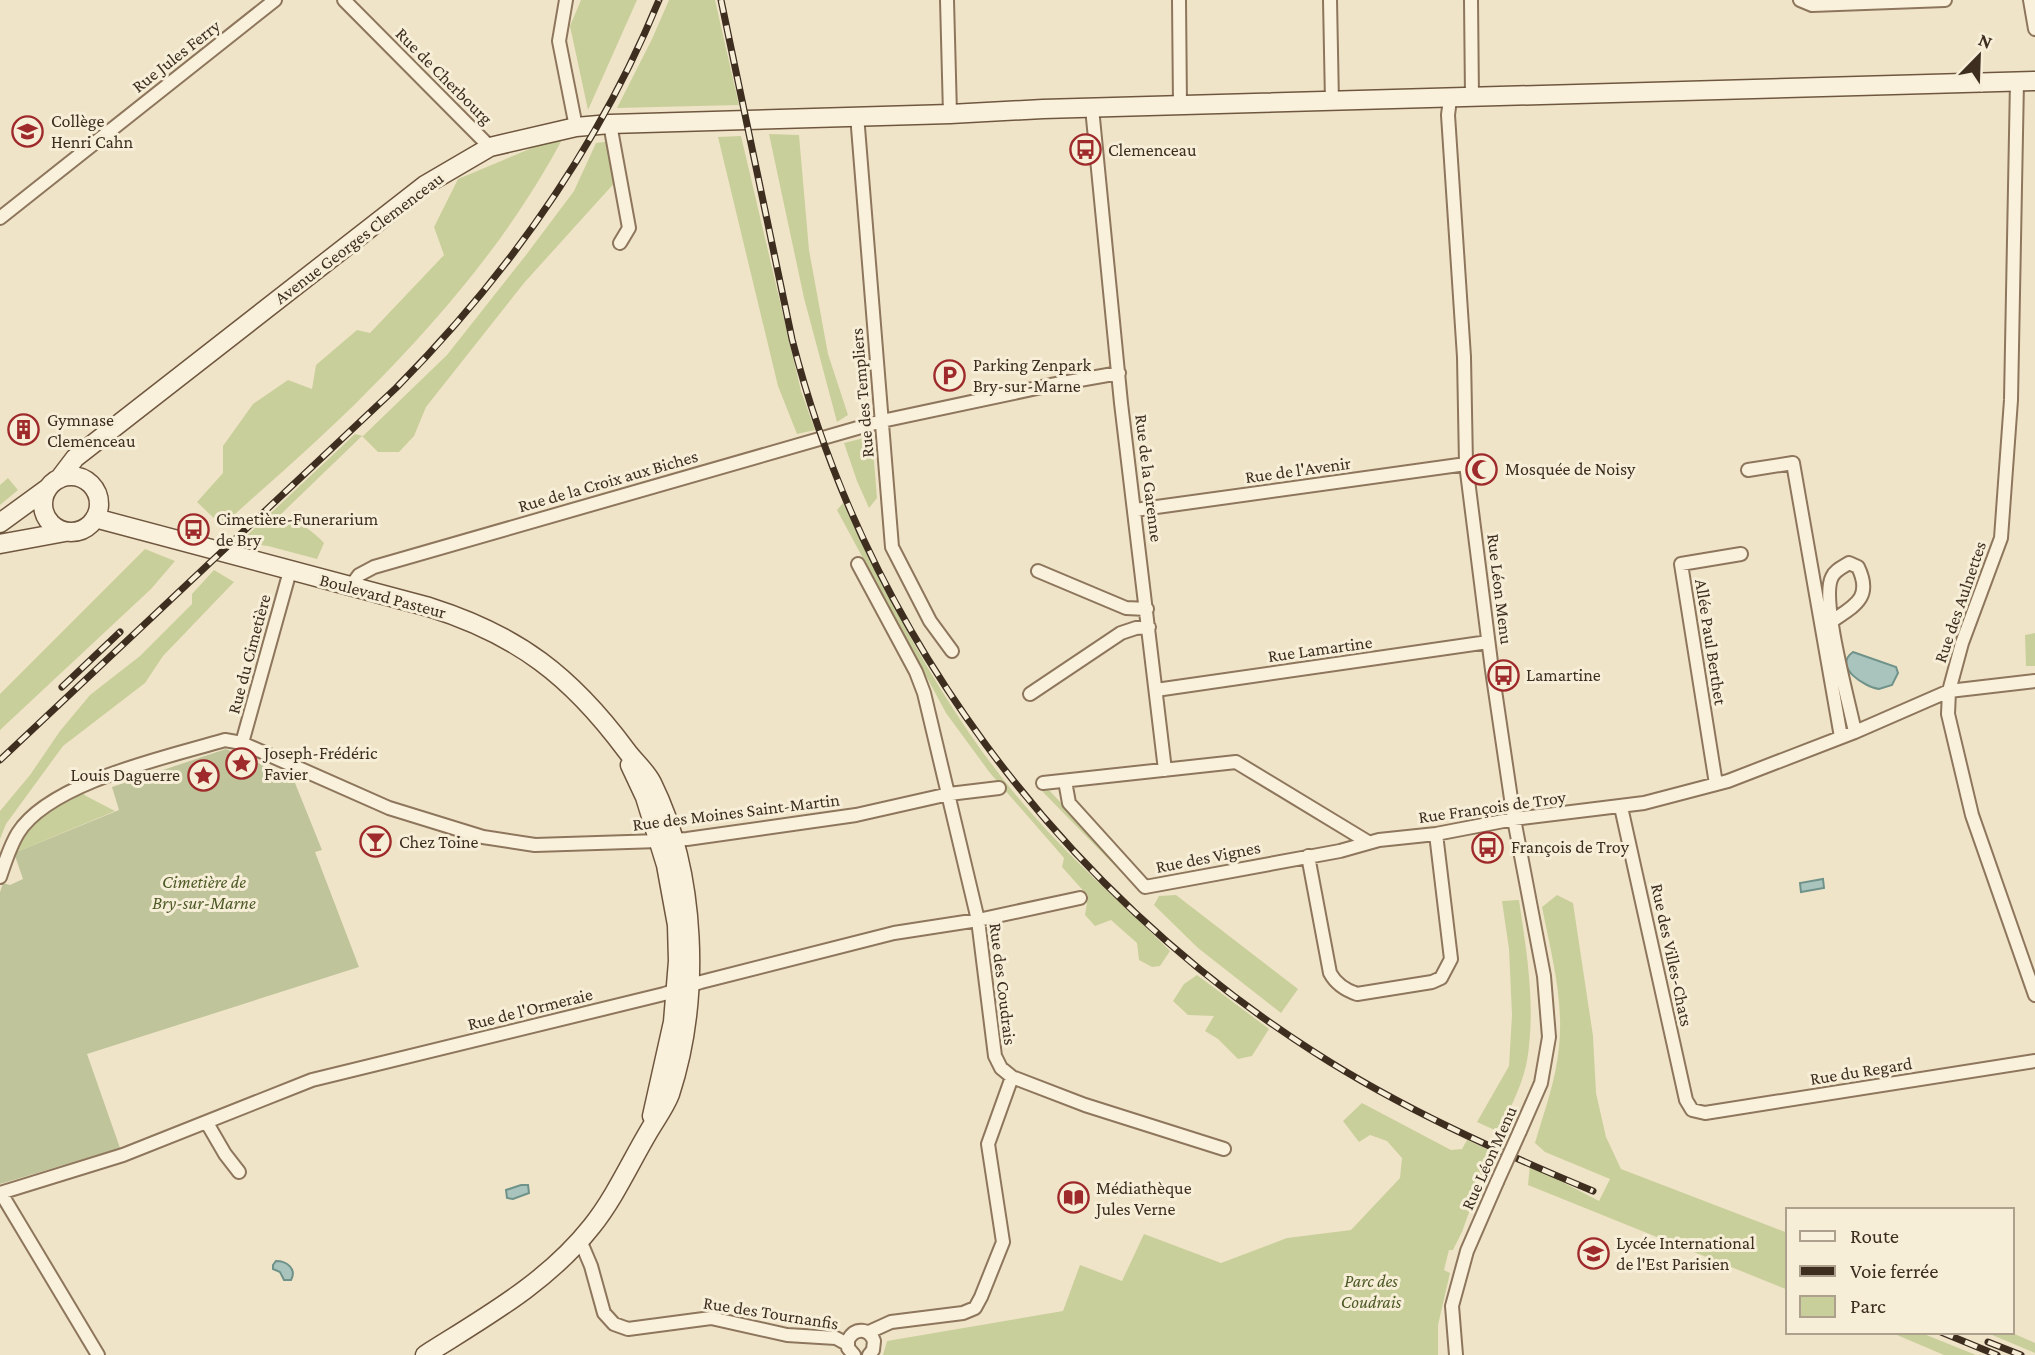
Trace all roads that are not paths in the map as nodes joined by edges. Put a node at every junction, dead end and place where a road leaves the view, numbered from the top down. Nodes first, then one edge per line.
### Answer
1 (275, 0) edge
2 (344, 0) edge
3 (566, 0) edge
4 (947, 0) edge
5 (1179, 0) edge
6 (1329, 0) edge
7 (1471, 0) edge
8 (1800, 0) edge
9 (1945, 0) edge
10 (2030, 0) edge
11 (2035, 29) edge
12 (2026, 81) edge
13 (1472, 97) junction
14 (1450, 99) junction
15 (1332, 102) junction
16 (1180, 105) junction
17 (1092, 108) junction
18 (950, 114) junction
19 (857, 116) junction
20 (610, 124) junction
21 (576, 127) junction
22 (490, 146) junction
23 (0, 218) edge
24 (620, 243) dead end
25 (1119, 373) junction
26 (882, 421) junction
27 (100, 441) junction
28 (1466, 464) junction
29 (1748, 470) dead end
30 (53, 483) junction
31 (89, 483) junction
32 (1135, 510) junction
33 (95, 517) junction
34 (0, 523) edge
35 (65, 532) junction
36 (0, 544) edge
37 (1741, 554) dead end
38 (858, 564) dead end
39 (290, 571) junction
40 (1038, 571) dead end
41 (350, 587) junction
42 (1147, 609) junction
43 (1832, 621) dead end
44 (1149, 627) junction
45 (1489, 642) junction
46 (952, 651) dead end
47 (2035, 681) edge
48 (1156, 690) junction
49 (1949, 691) junction
50 (1030, 694) dead end
51 (1855, 732) junction
52 (1841, 737) junction
53 (243, 743) junction
54 (1165, 770) junction
55 (1065, 781) junction
56 (1043, 783) dead end
57 (1716, 785) junction
58 (999, 788) dead end
59 (949, 794) junction
60 (1621, 807) junction
61 (1514, 819) junction
62 (1436, 834) junction
63 (666, 840) junction
64 (1368, 842) junction
65 (1308, 856) junction
66 (0, 877) edge
67 (1080, 898) dead end
68 (978, 920) junction
69 (683, 988) junction
70 (2035, 995) edge
71 (2035, 1061) edge
72 (1012, 1077) junction
73 (1692, 1110) joint
74 (207, 1123) junction
75 (1224, 1149) dead end
76 (239, 1172) dead end
77 (0, 1193) edge
78 (580, 1240) junction
79 (869, 1332) junction
80 (850, 1350) edge
81 (98, 1355) edge
82 (425, 1355) edge
83 (869, 1355) edge
84 (1455, 1355) edge

1 - 23 street, Rue Jules Ferry
2 - 22 street, Rue de Cherbourg
3 - 21 street
4 - 18 street
5 - 16 street
6 - 15 street
7 - 13 street
8 - 9 street
10 - 11 street
12 - 13 main road, Avenue Georges Clemenceau
12 - 49 street, Rue des Aulnettes
13 - 14 main road, Avenue Georges Clemenceau
14 - 15 main road, Avenue Georges Clemenceau
14 - 28 street, Rue Léon Menu
15 - 16 main road, Avenue Georges Clemenceau
16 - 17 main road, Avenue Georges Clemenceau
17 - 18 main road, Avenue Georges Clemenceau
17 - 25 street, Rue de la Garenne
18 - 19 main road, Avenue Georges Clemenceau
19 - 20 main road, Avenue Georges Clemenceau
19 - 26 street, Rue des Templiers
20 - 21 main road, Avenue Georges Clemenceau
20 - 24 street
21 - 22 main road, Avenue Georges Clemenceau
22 - 27 main road, Avenue Georges Clemenceau
25 - 26 street, Rue de la Croix aux Biches
25 - 32 street, Rue de la Garenne
26 - 41 street, Rue de la Croix aux Biches
26 - 46 street, Rue des Templiers
27 - 30 main road, Avenue Georges Clemenceau
27 - 31 main road
28 - 32 street, Rue de l'Avenir
28 - 45 street, Rue Léon Menu
29 - 52 street
30 - 31 main road
30 - 34 main road, Avenue Georges Clemenceau
30 - 35 main road
31 - 33 main road
32 - 42 street, Rue de la Garenne
33 - 35 main road
33 - 39 main road, Boulevard Pasteur
35 - 36 main road
37 - 57 street, Allée Paul Berthet
38 - 59 street, Rue des Coudrais
39 - 41 main road, Boulevard Pasteur
39 - 53 street, Rue du Cimetière
40 - 42 street
41 - 63 main road, Boulevard Pasteur
42 - 44 street, Rue de la Garenne
43 - 51 street
44 - 48 street, Rue de la Garenne
44 - 50 street
45 - 48 street, Rue Lamartine
45 - 61 street, Rue Léon Menu
47 - 49 street, Rue François de Troy
48 - 54 street, Rue de la Garenne
49 - 51 street, Rue François de Troy
49 - 70 street, Rue des Aulnettes
51 - 52 street, Rue François de Troy
52 - 57 street, Rue François de Troy
53 - 63 street, Rue des Moines Saint-Martin
53 - 66 street
54 - 55 street
54 - 64 street
55 - 56 street
55 - 65 street, Rue des Vignes
57 - 60 street, Rue François de Troy
58 - 59 street, Rue des Moines Saint-Martin
59 - 63 street, Rue des Moines Saint-Martin
59 - 68 street, Rue des Coudrais
60 - 61 street, Rue François de Troy
60 - 73 street, Rue des Villes-Chats
61 - 62 street, Rue François de Troy
61 - 84 street, Rue Léon Menu, bridge
62 - 64 street, Rue François de Troy
62 - 65 street
63 - 69 main road, Boulevard Pasteur
64 - 65 street, Rue des Vignes
67 - 68 street, Rue de l'Ormeraie
68 - 69 street, Rue de l'Ormeraie
68 - 72 street, Rue des Coudrais
69 - 74 street, Rue de l'Ormeraie
69 - 78 main road, Boulevard Pasteur
71 - 73 street, Rue du Regard
72 - 75 street
72 - 79 street, Rue des Tournanfis
74 - 76 street
74 - 77 street, Rue de l'Ormeraie
77 - 81 street
78 - 80 street, Rue des Tournanfis
78 - 82 main road, Boulevard Pasteur
79 - 80 street, Rue des Tournanfis
79 - 83 street

